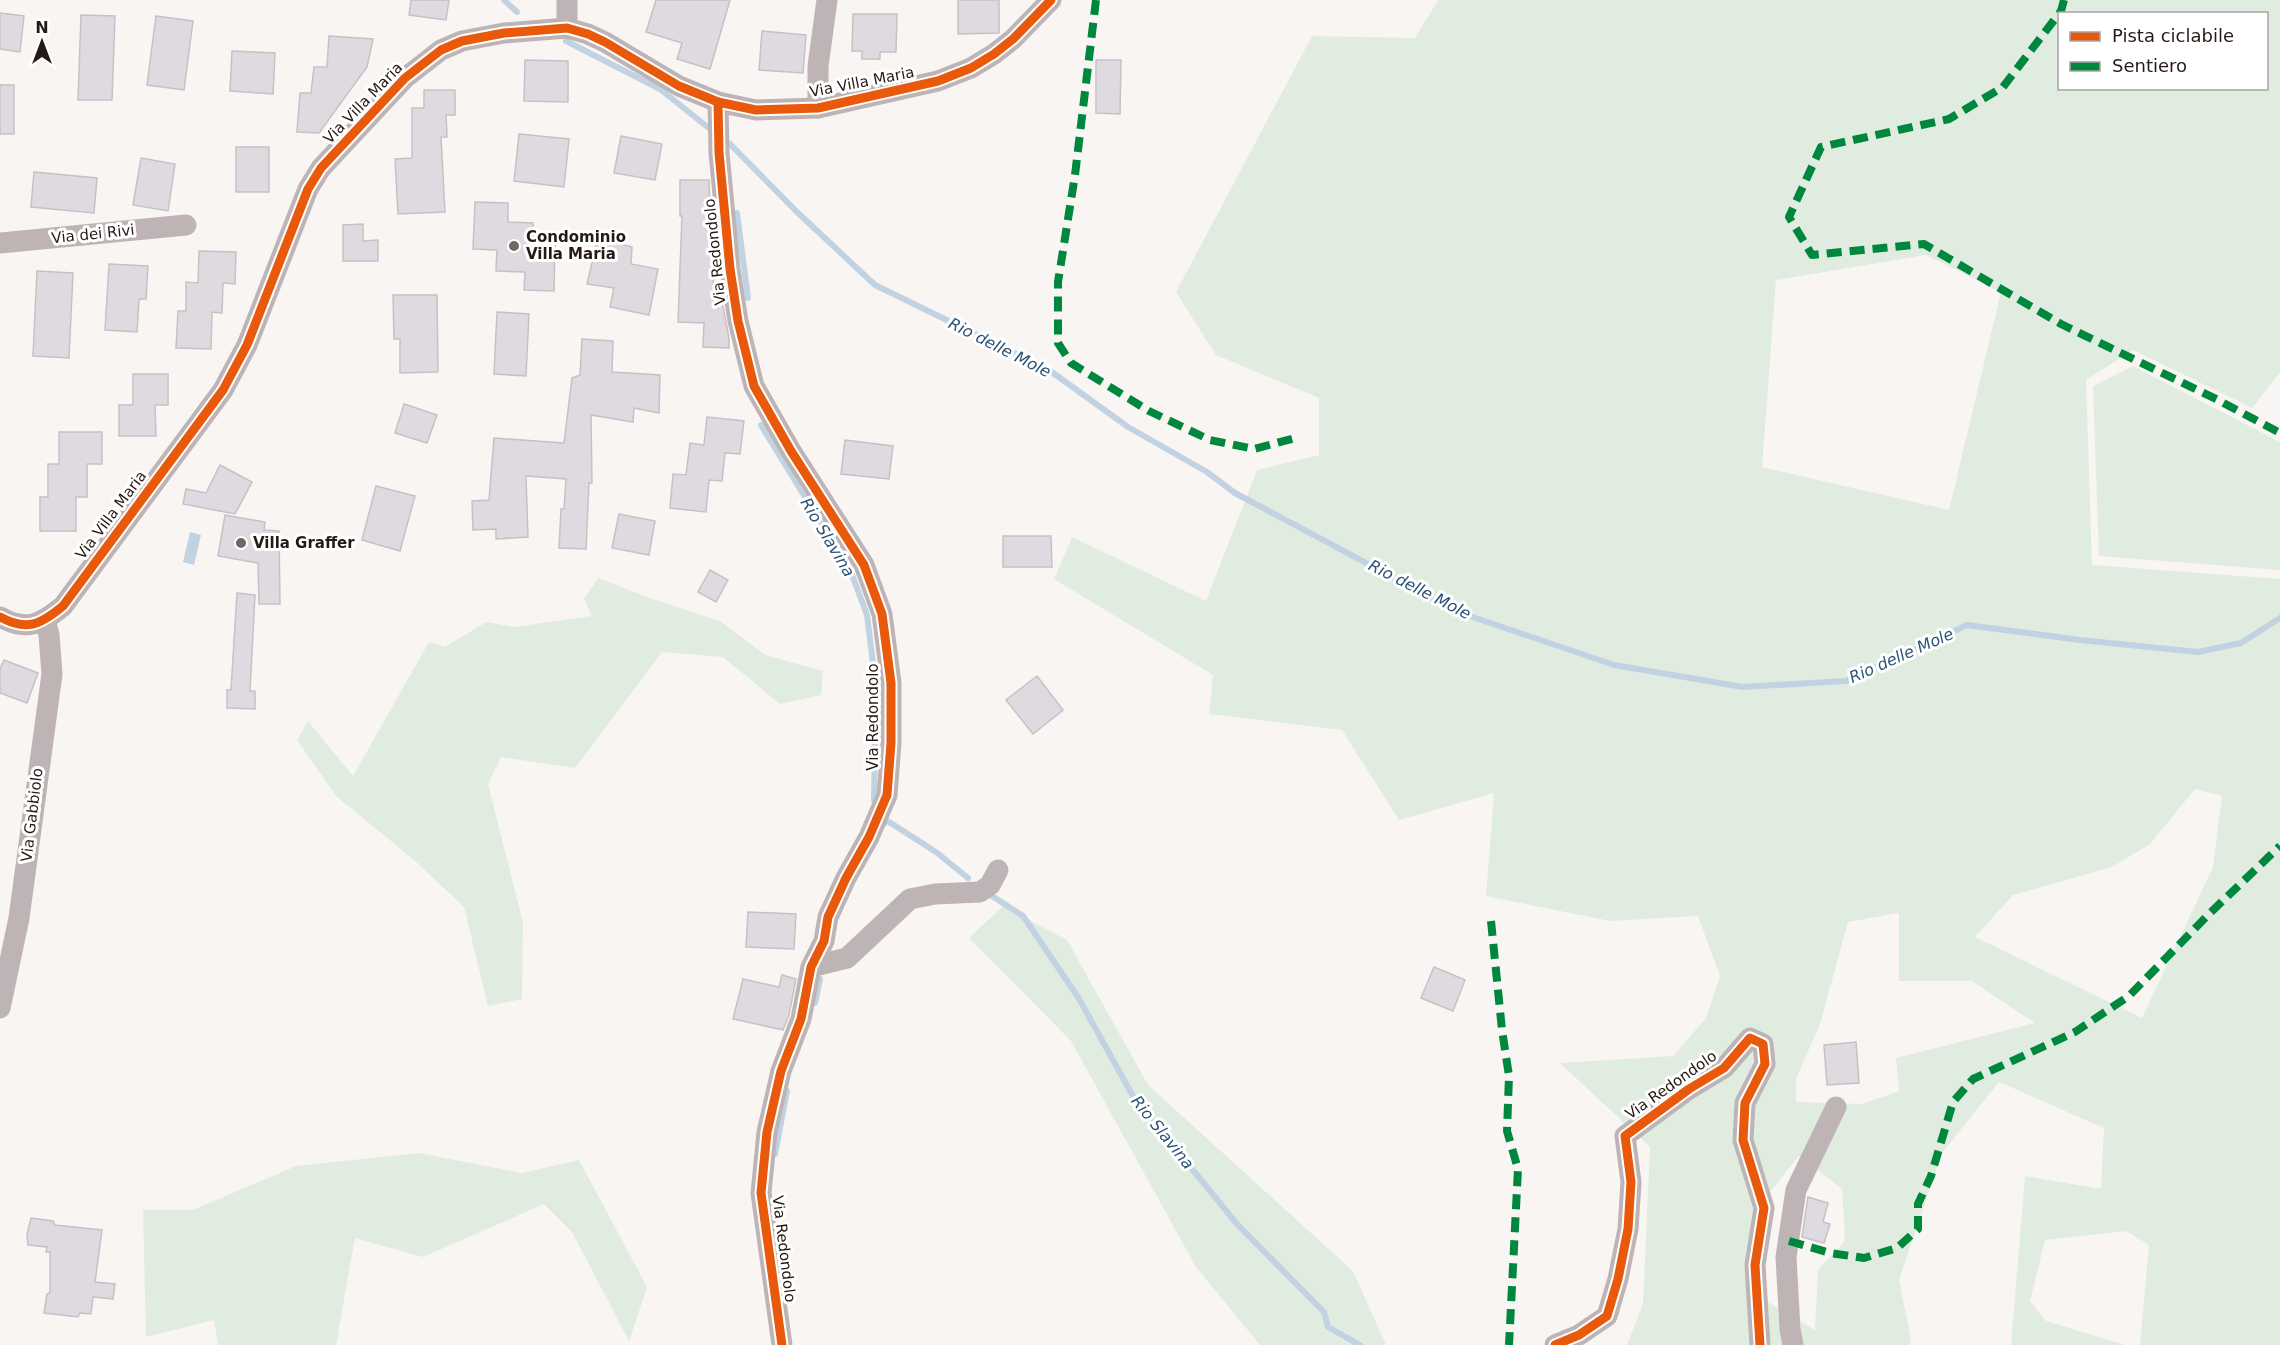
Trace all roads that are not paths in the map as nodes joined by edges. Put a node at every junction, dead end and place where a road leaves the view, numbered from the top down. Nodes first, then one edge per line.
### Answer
1 (567, 0) edge
2 (827, 0) edge
3 (1051, 0) edge
4 (567, 28) junction
5 (718, 102) junction
6 (818, 108) junction
7 (186, 225) dead end
8 (0, 243) edge
9 (0, 618) edge
10 (45, 621) junction
11 (998, 870) dead end
12 (812, 967) junction
13 (0, 1008) edge
14 (1836, 1107) dead end
15 (782, 1345) edge
16 (1555, 1345) edge
17 (1760, 1345) edge
18 (1793, 1345) edge

1 - 4 street
2 - 6 street
3 - 6 street, Via Villa Maria
4 - 5 street, Via Villa Maria
4 - 10 street, Via Villa Maria
5 - 6 street, Via Villa Maria
5 - 12 street, Via Redondolo
7 - 8 street, Via dei Rivi
9 - 10 street
10 - 13 street, Via Gabbiolo
11 - 12 street
12 - 15 street, Via Redondolo
14 - 18 street
16 - 17 street, Via Redondolo

